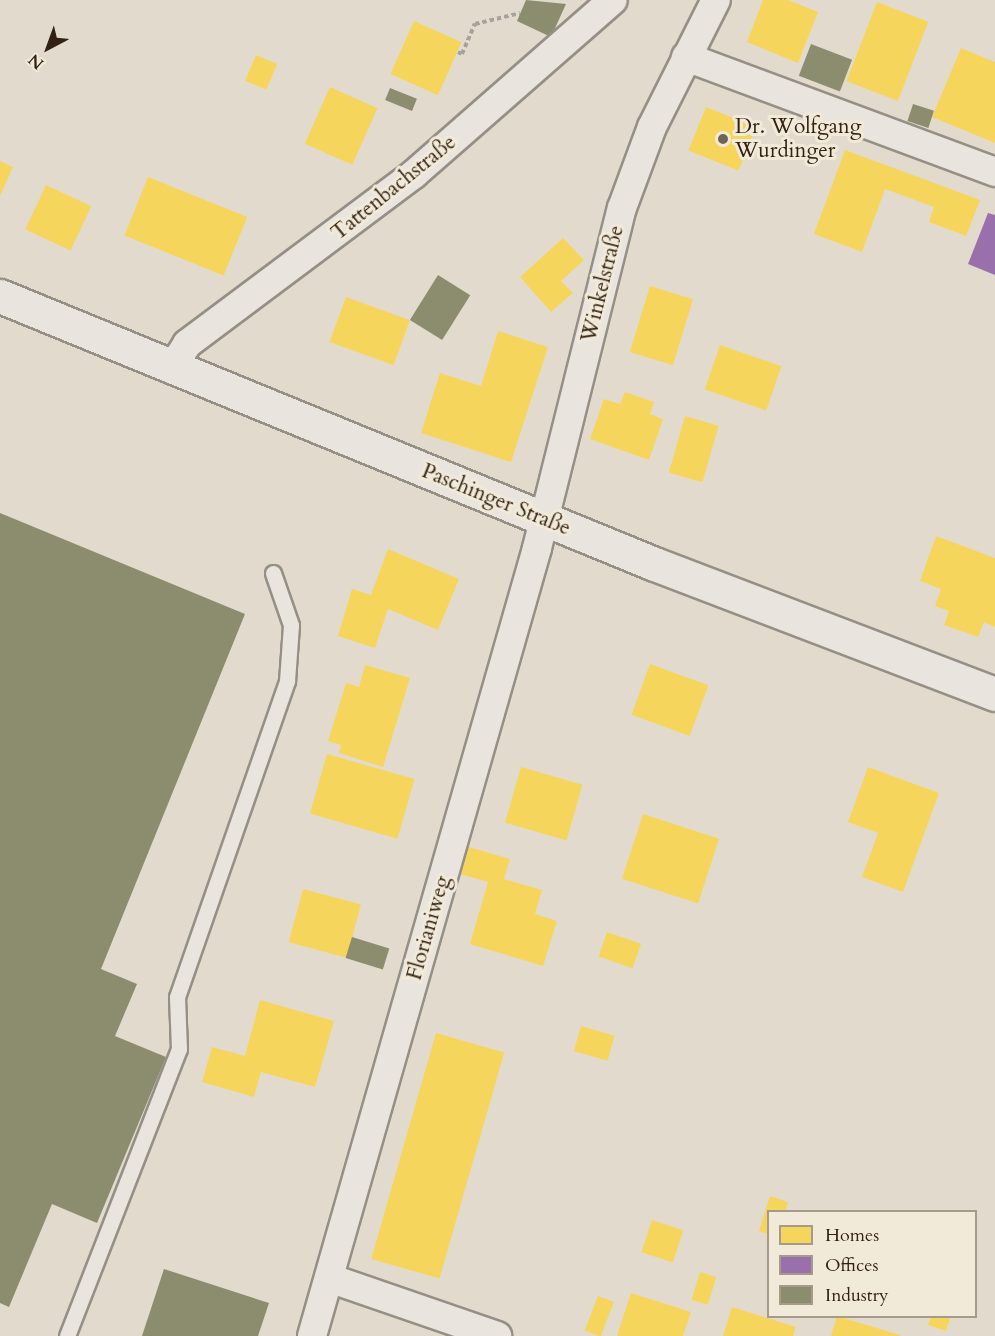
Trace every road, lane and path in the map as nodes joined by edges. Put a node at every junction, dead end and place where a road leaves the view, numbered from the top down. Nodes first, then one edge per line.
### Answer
1 (613, 0) edge
2 (716, 0) edge
3 (520, 13) dead end
4 (458, 52) dead end
5 (686, 57) junction
6 (995, 172) edge
7 (0, 296) edge
8 (171, 369) junction
9 (543, 519) junction
10 (273, 573) dead end
11 (995, 694) edge
12 (329, 1278) junction
13 (67, 1336) edge
14 (312, 1336) edge
15 (497, 1336) edge

1 - 8 street, Tattenbachstraße
2 - 5 street, Winkelstraße
3 - 4 path
5 - 6 street
5 - 9 street, Winkelstraße
7 - 8 street, Paschinger Straße
8 - 9 street, Paschinger Straße
9 - 11 street, Paschinger Straße
9 - 12 street, Florianiweg
10 - 13 lane
12 - 14 street, Florianiweg
12 - 15 street

